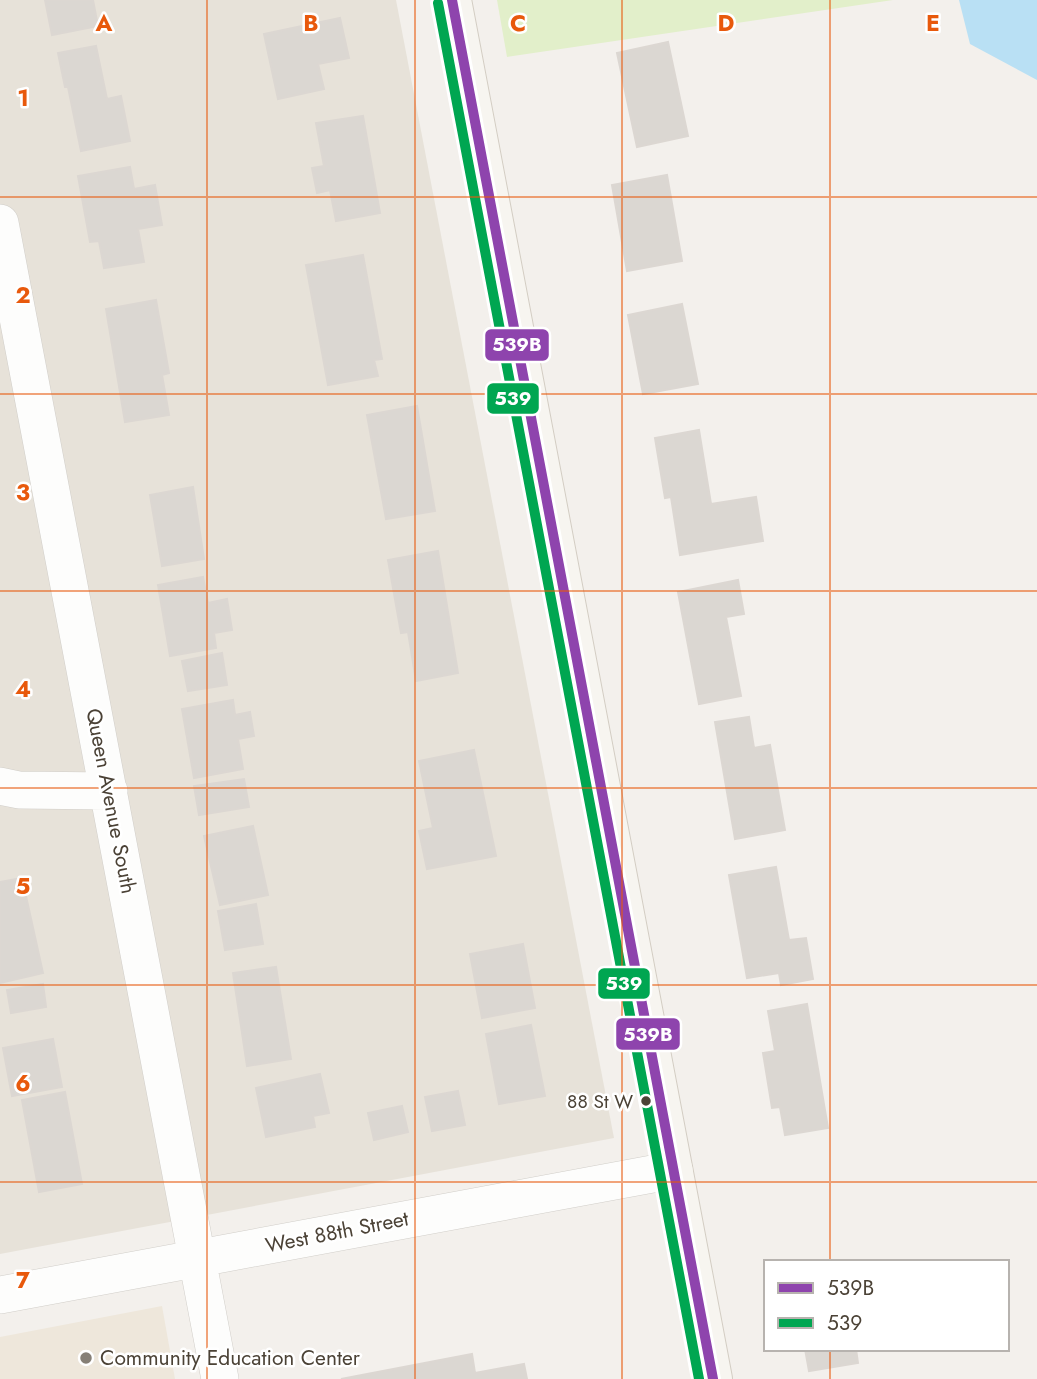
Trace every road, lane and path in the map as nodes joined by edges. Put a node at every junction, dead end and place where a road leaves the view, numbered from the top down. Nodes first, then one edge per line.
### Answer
1 (452, 0) edge
2 (0, 223) edge
3 (0, 786) edge
4 (109, 791) junction
5 (674, 1170) junction
6 (197, 1258) junction
7 (0, 1295) edge
8 (220, 1379) edge
9 (713, 1379) edge

1 - 5 main road
2 - 4 street, Queen Avenue South
3 - 4 street
4 - 6 street, Queen Avenue South
5 - 6 street, West 88th Street
5 - 9 main road
6 - 7 street, West 88th Street
6 - 8 street, Queen Avenue South

